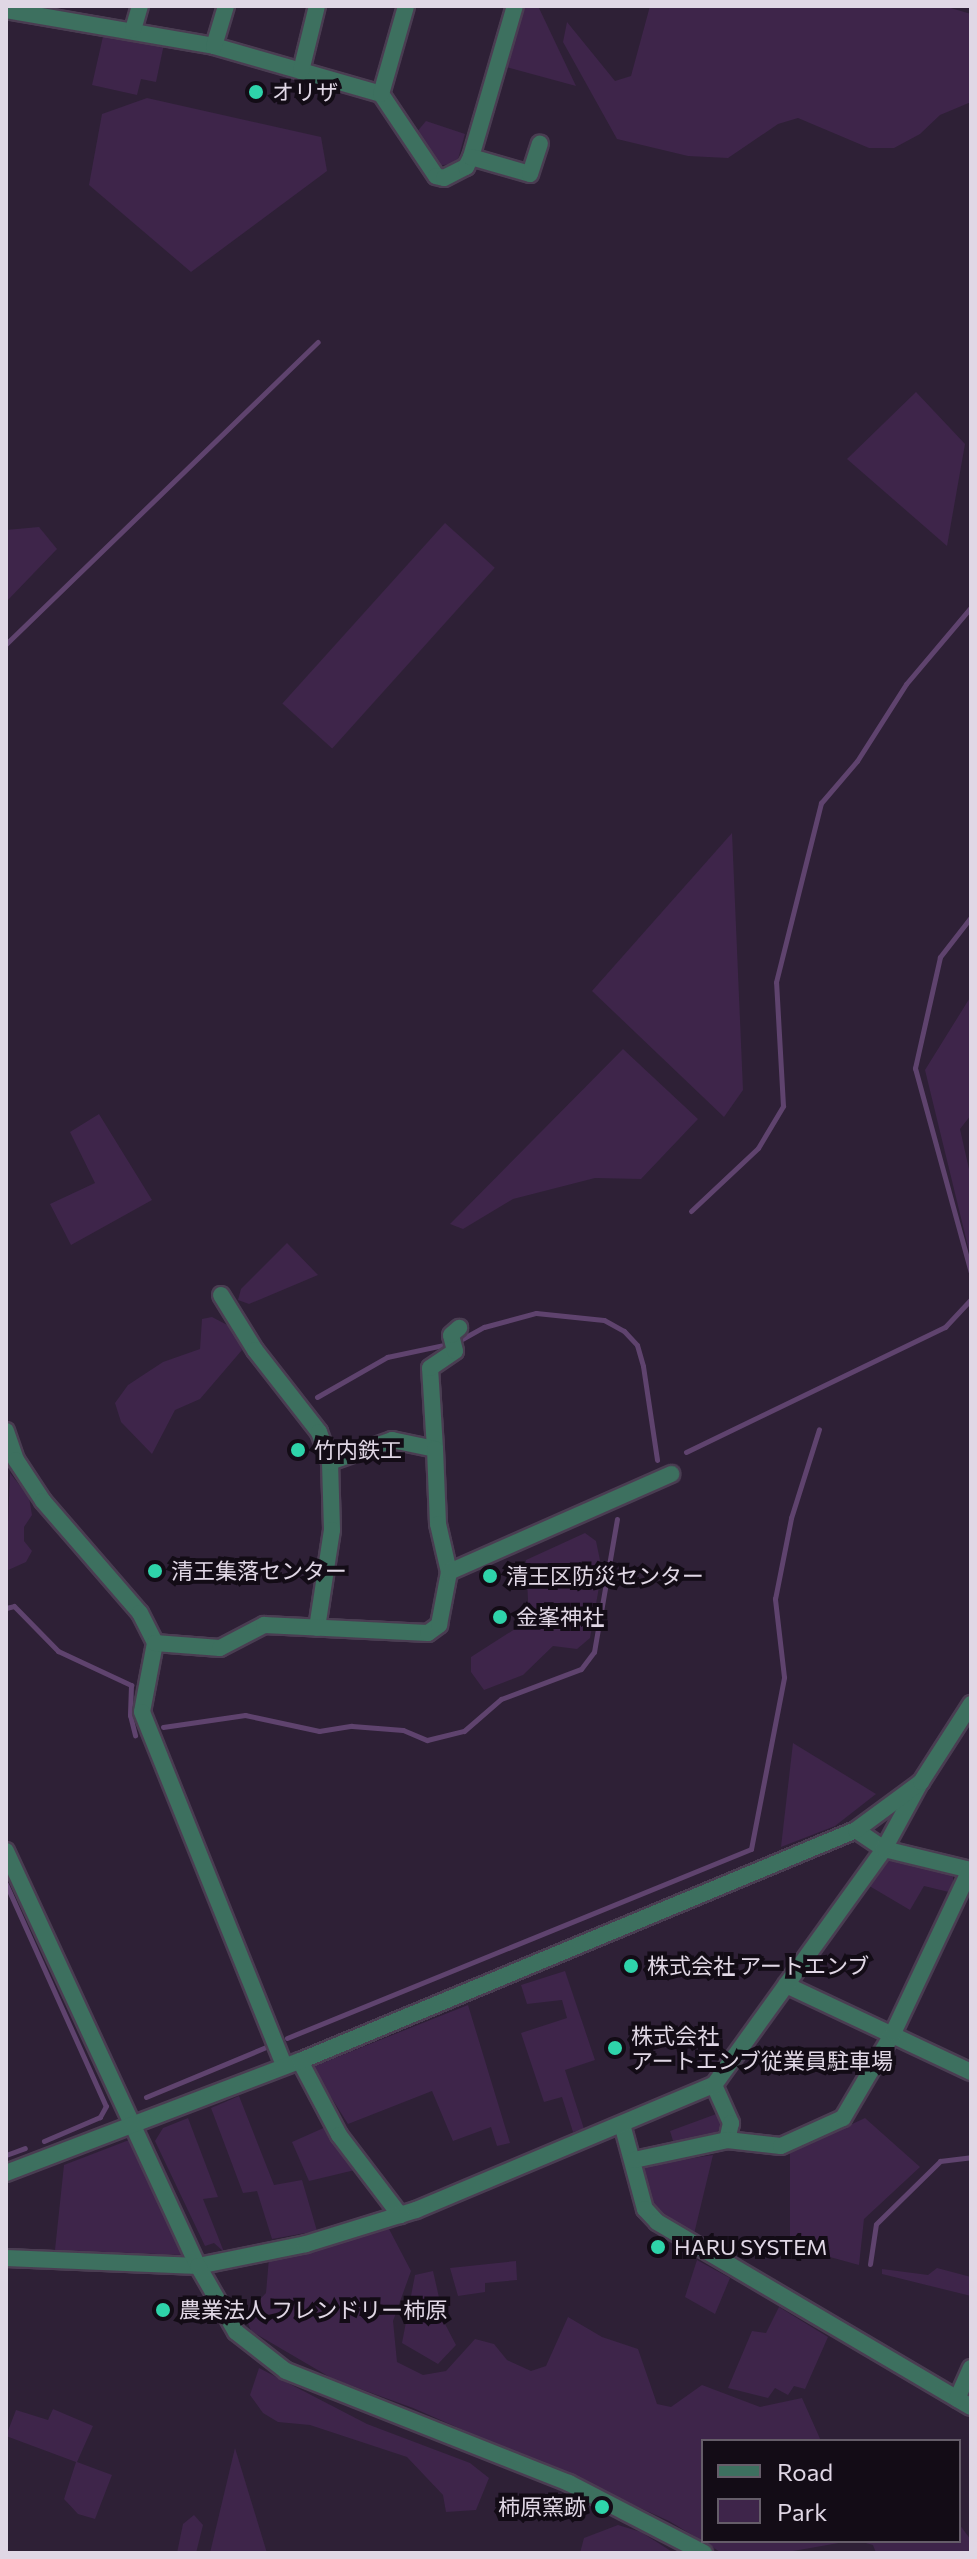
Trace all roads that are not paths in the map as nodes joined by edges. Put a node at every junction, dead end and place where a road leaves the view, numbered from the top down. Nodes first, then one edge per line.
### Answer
1 (140, 6) edge
2 (226, 6) edge
3 (317, 6) edge
4 (406, 6) edge
5 (515, 6) edge
6 (6, 10) edge
7 (47, 10) edge
8 (133, 30) junction
9 (214, 46) junction
10 (301, 71) junction
11 (381, 94) junction
12 (540, 144) dead end
13 (471, 157) junction
14 (221, 1295) dead end
15 (459, 1328) dead end
16 (6, 1431) edge
17 (435, 1449) junction
18 (330, 1462) junction
19 (671, 1474) dead end
20 (449, 1572) junction
21 (317, 1628) junction
22 (155, 1643) junction
23 (971, 1704) edge
24 (921, 1782) junction
25 (856, 1830) junction
26 (884, 1849) junction
27 (6, 1851) edge
28 (970, 1870) edge
29 (786, 1985) junction
30 (893, 2033) junction
31 (292, 2064) junction
32 (971, 2072) edge
33 (714, 2085) junction
34 (130, 2124) junction
35 (622, 2124) junction
36 (727, 2140) junction
37 (634, 2160) junction
38 (6, 2173) edge
39 (400, 2215) junction
40 (6, 2258) edge
41 (198, 2266) junction
42 (971, 2368) edge
43 (964, 2403) edge
44 (704, 2553) edge

1 - 8 street
2 - 9 street
3 - 10 street
4 - 11 street
5 - 13 street
6 - 7 street
7 - 8 street
8 - 9 street
9 - 10 street
10 - 11 street
11 - 13 street
12 - 13 street
14 - 18 street
15 - 17 street
16 - 22 street
17 - 18 street
17 - 20 street
18 - 21 street
19 - 20 street
20 - 21 street
21 - 22 street
22 - 31 street
23 - 24 street
24 - 25 street
24 - 26 street
25 - 26 street
25 - 31 street
26 - 28 street
26 - 29 street
27 - 34 street
28 - 30 street
29 - 30 street
29 - 33 street
30 - 32 street
30 - 36 street
31 - 34 street
31 - 39 street
33 - 35 street
33 - 36 street
34 - 38 street
34 - 41 street
35 - 37 street
35 - 39 street
36 - 37 street
37 - 43 street
39 - 41 street
40 - 41 street
41 - 44 street
42 - 43 street

